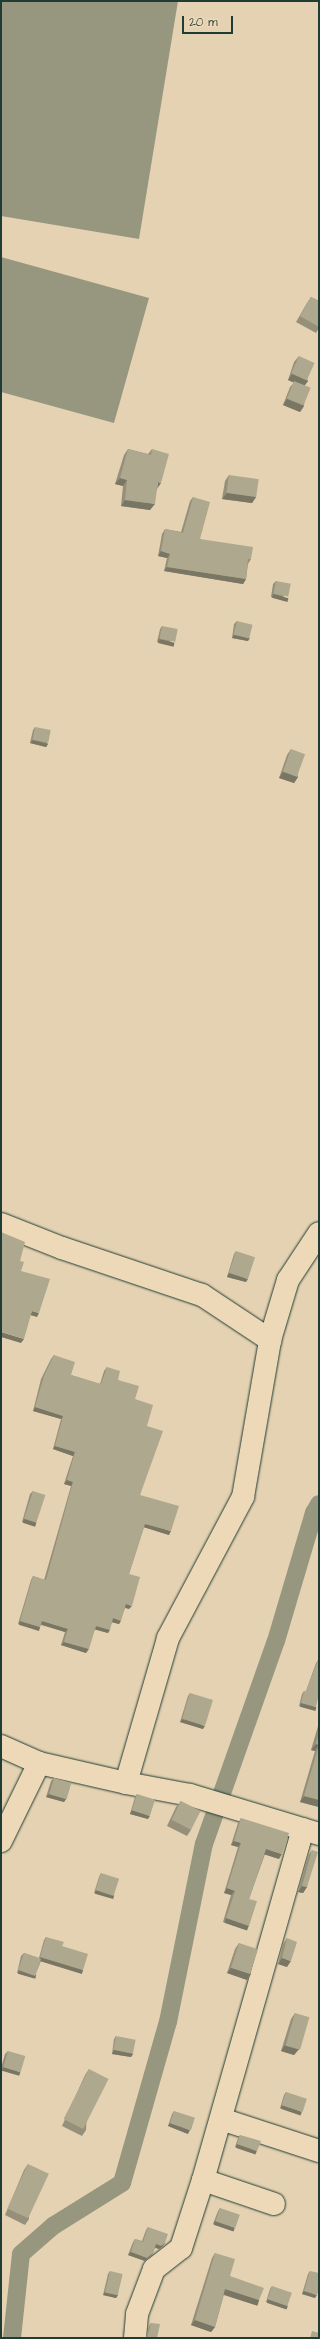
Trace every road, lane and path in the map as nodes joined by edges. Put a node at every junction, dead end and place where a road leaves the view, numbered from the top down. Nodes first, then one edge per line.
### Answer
1 (1, 1224) edge
2 (319, 1233) edge
3 (270, 1340) junction
4 (1, 1746) edge
5 (39, 1763) junction
6 (126, 1783) junction
7 (311, 1832) edge
8 (1, 1841) edge
9 (221, 2119) junction
10 (319, 2151) edge
11 (203, 2180) junction
12 (274, 2204) dead end
13 (135, 2338) edge

1 - 3 street
2 - 3 street
3 - 6 street
4 - 5 street
5 - 6 street
5 - 8 street
6 - 7 street
7 - 9 street
9 - 10 street
9 - 11 street
11 - 12 street
11 - 13 street

